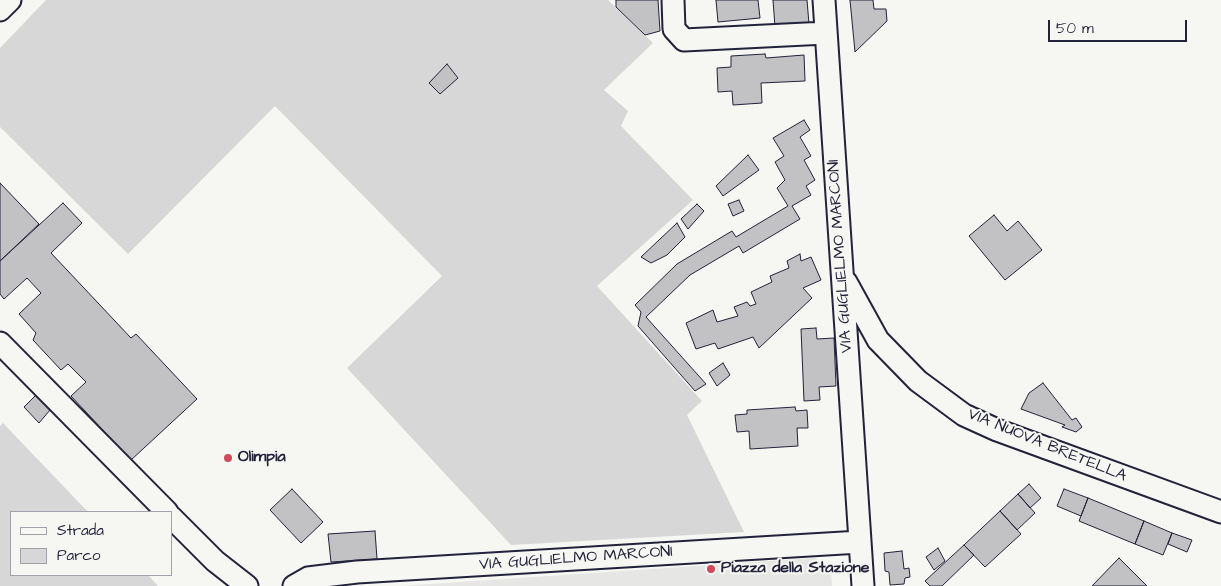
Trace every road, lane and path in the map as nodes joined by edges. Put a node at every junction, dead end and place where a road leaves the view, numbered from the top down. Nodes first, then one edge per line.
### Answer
1 (10, 0) edge
2 (673, 0) edge
3 (824, 0) edge
4 (0, 10) edge
5 (826, 33) junction
6 (842, 275) junction
7 (0, 344) edge
8 (166, 511) edge
9 (1221, 512) edge
10 (172, 518) edge
11 (860, 542) junction
12 (247, 586) edge
13 (294, 586) edge
14 (863, 586) edge

1 - 4 street
2 - 5 street
3 - 5 street, VIA GUGLIELMO MARCONI
5 - 6 street, VIA GUGLIELMO MARCONI
6 - 9 street, VIA NUOVA BRETELLA
6 - 11 street, VIA GUGLIELMO MARCONI
7 - 8 street
10 - 12 street
11 - 13 street, VIA GUGLIELMO MARCONI
11 - 14 street, VIA GUGLIELMO MARCONI

